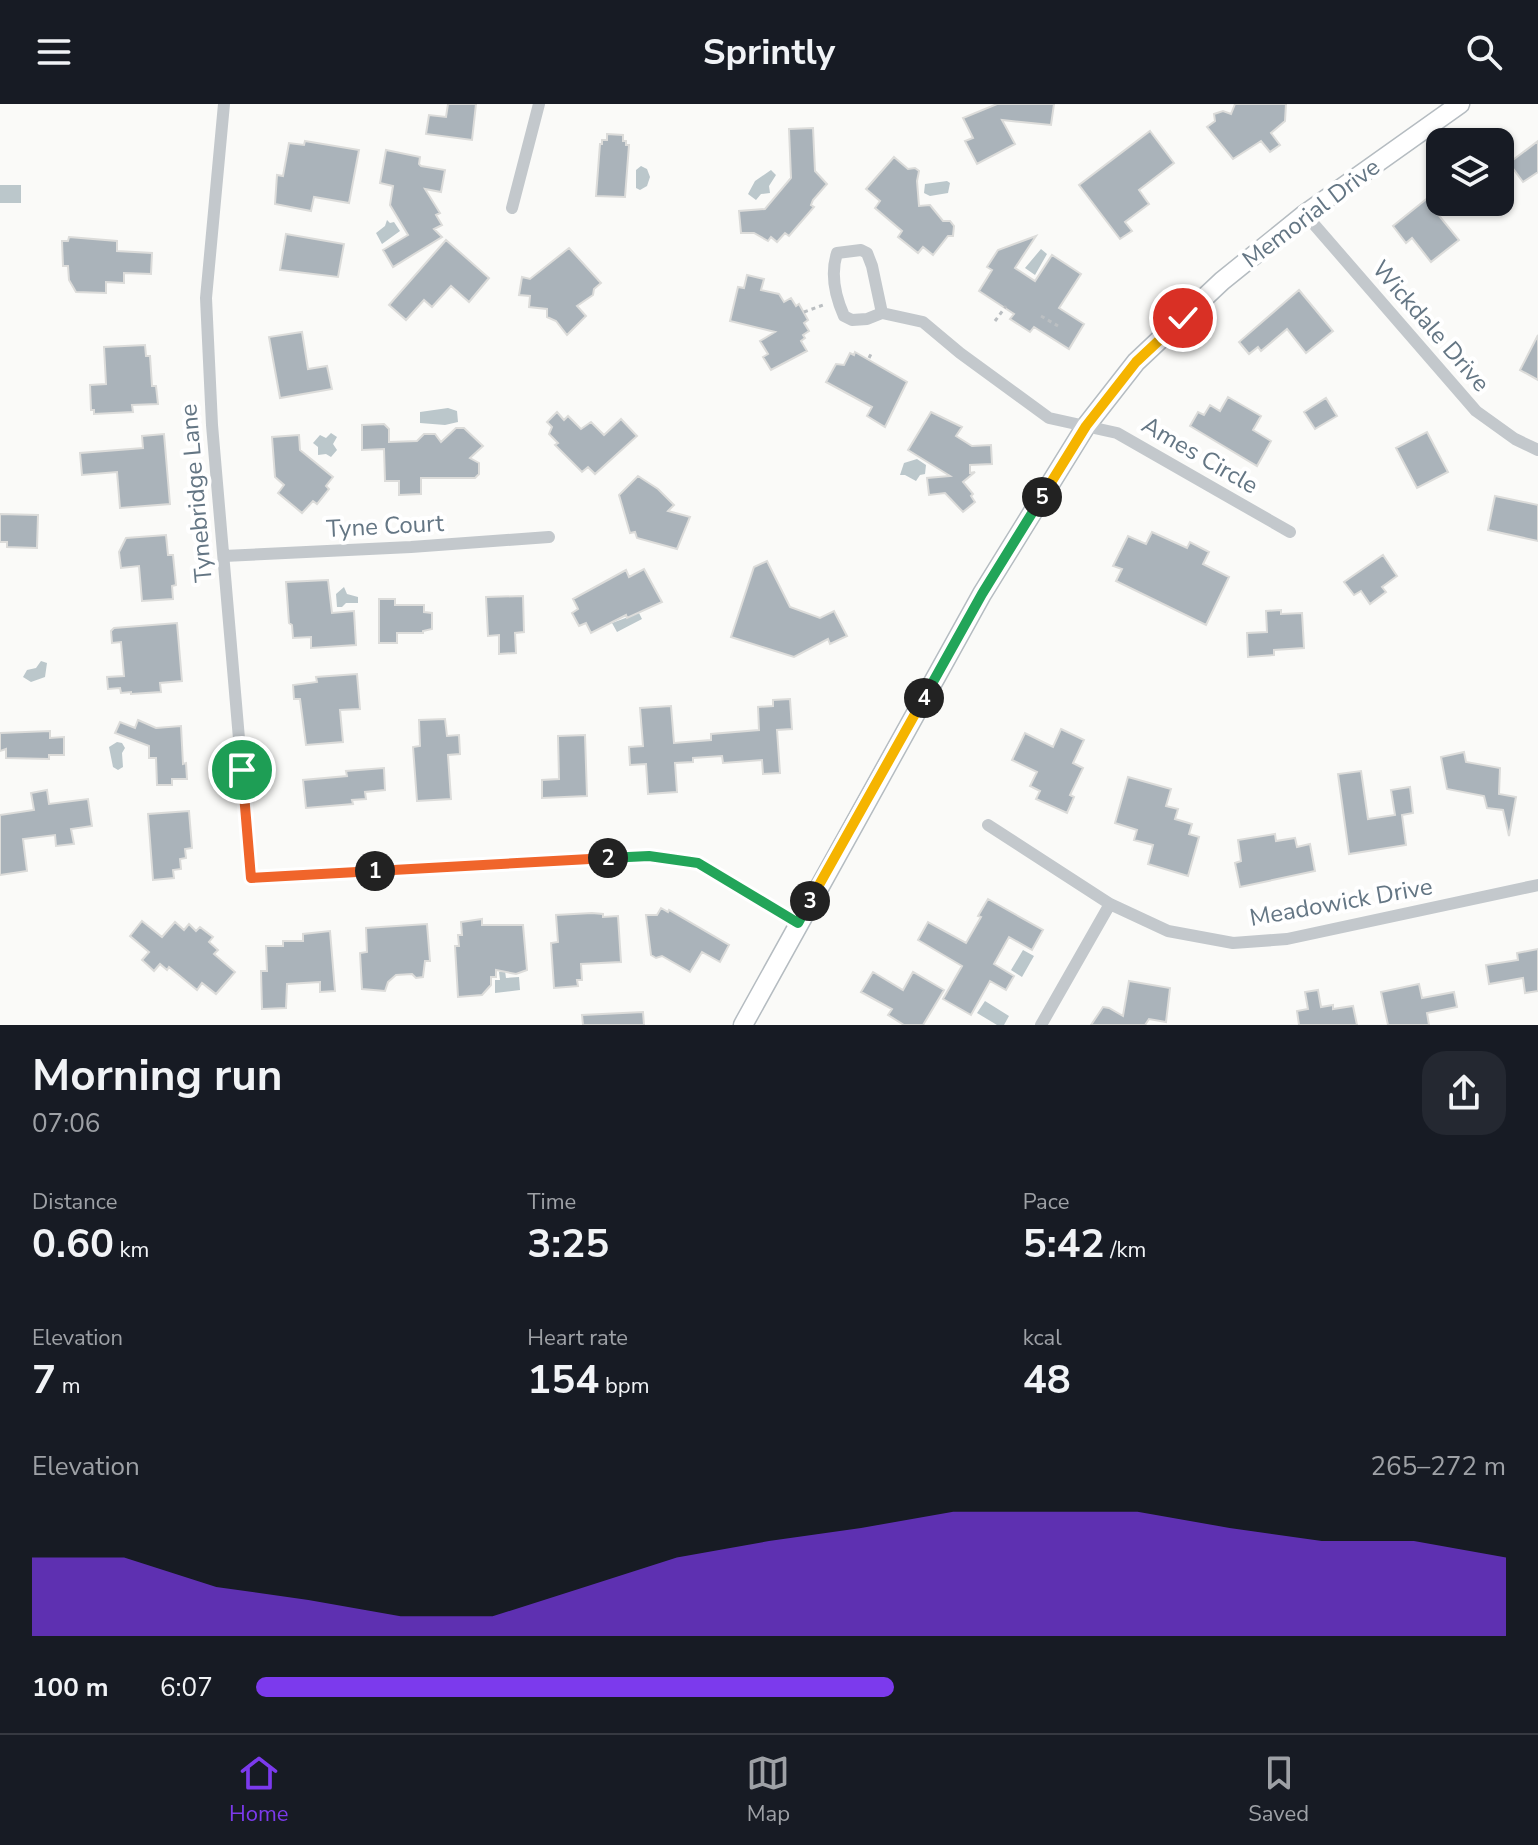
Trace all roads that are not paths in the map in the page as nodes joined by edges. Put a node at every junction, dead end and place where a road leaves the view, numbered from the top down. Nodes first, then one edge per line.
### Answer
1 (224, 104) edge
2 (539, 104) edge
3 (1460, 104) edge
4 (512, 208) dead end
5 (1305, 214) junction
6 (882, 313) junction
7 (1086, 426) junction
8 (1538, 450) edge
9 (1290, 532) dead end
10 (549, 537) dead end
11 (224, 556) junction
12 (988, 825) dead end
13 (1538, 885) edge
14 (1110, 904) junction
15 (798, 923) junction
16 (747, 1024) edge
17 (1041, 1025) edge

1 - 11 street, Tynebridge Lane
2 - 4 street
3 - 5 street, Memorial Drive
5 - 7 street, Memorial Drive
5 - 8 street, Wickdale Drive
6 - 6 street, Ames Circle
6 - 7 street, Ames Circle
7 - 9 street, Ames Circle
7 - 15 street, Memorial Drive
10 - 11 street, Tyne Court
11 - 15 street, Tynebridge Lane
12 - 14 street, Meadowick Drive
13 - 14 street, Meadowick Drive
14 - 17 street
15 - 16 street, Memorial Drive

